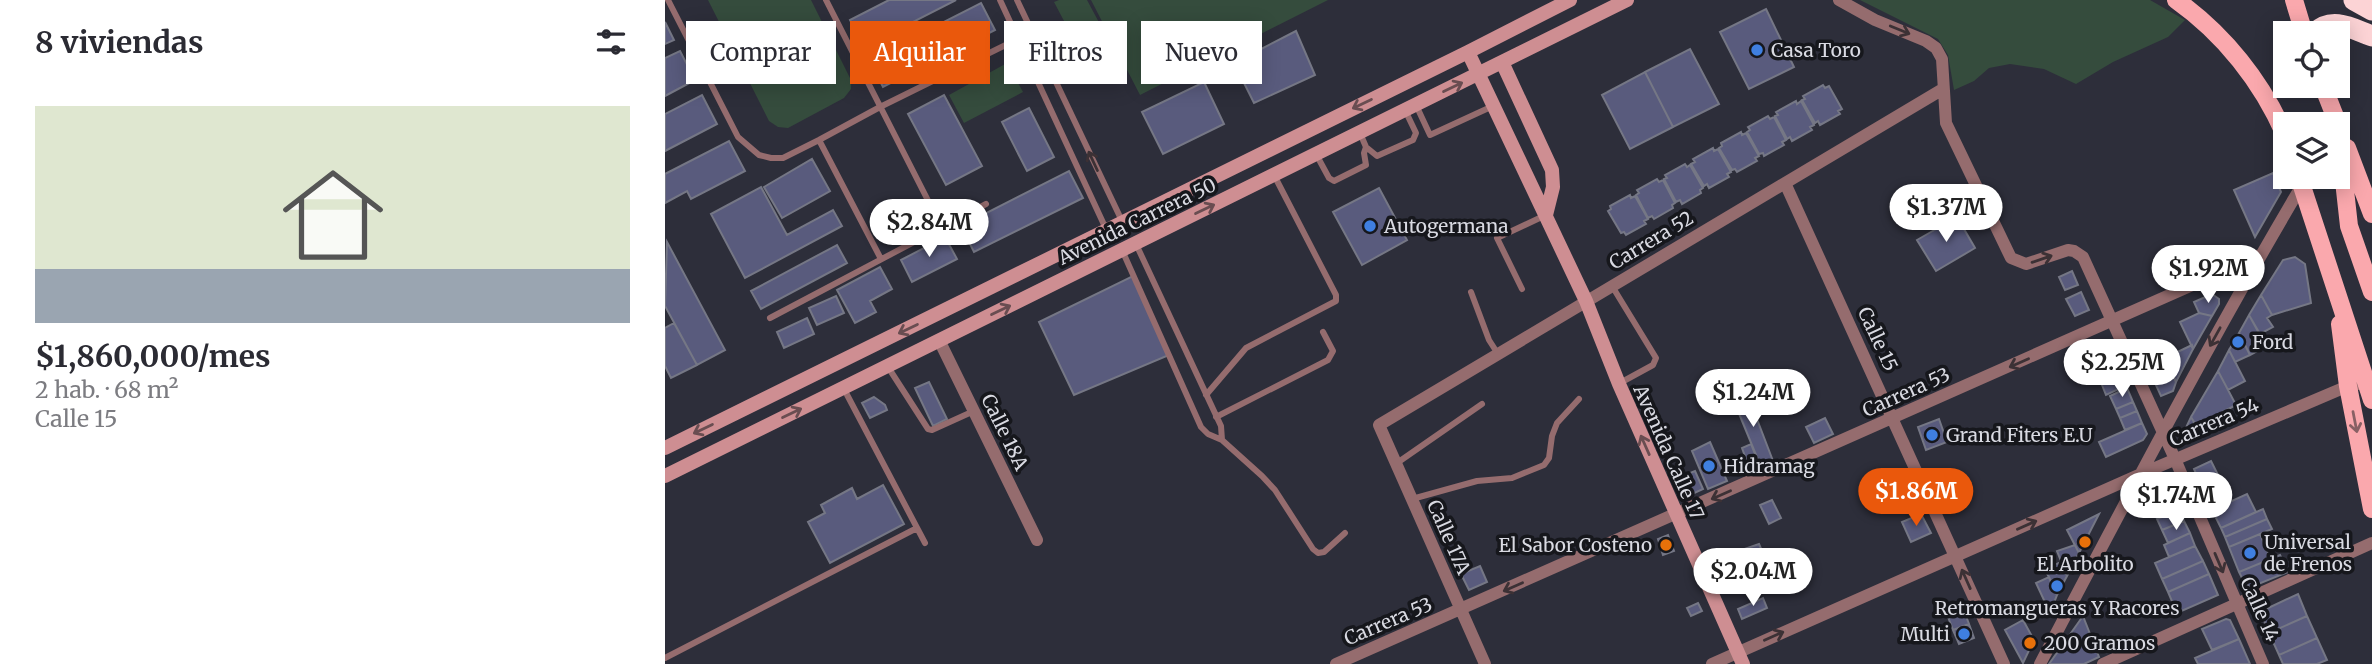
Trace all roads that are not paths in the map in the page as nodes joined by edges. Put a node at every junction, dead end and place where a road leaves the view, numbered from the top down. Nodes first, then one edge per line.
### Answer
1 (668, 0) edge
2 (825, 0) edge
3 (1000, 0) edge
4 (1017, 0) edge
5 (1570, 0) edge
6 (1627, 0) edge
7 (1839, 0) edge
8 (2176, 0) edge
9 (2294, 0) edge
10 (2354, 0) edge
11 (2372, 10) edge
12 (1010, 21) edge
13 (1027, 21) edge
14 (2300, 21) edge
15 (2350, 28) edge
16 (2372, 36) edge
17 (1004, 46) edge
18 (1468, 52) junction
19 (1502, 62) junction
20 (1478, 74) junction
21 (1039, 84) edge
22 (1057, 84) edge
23 (1943, 89) junction
24 (1493, 106) junction
25 (880, 107) junction
26 (1411, 107) junction
27 (2274, 112) edge
28 (1359, 133) junction
29 (819, 141) junction
30 (1366, 146) junction
31 (1316, 154) junction
32 (2350, 156) edge
33 (1274, 175) junction
34 (1785, 183) junction
35 (2297, 189) edge
36 (2304, 189) edge
37 (2345, 189) edge
38 (986, 204) dead end
39 (2372, 214) edge
40 (1546, 215) junction
41 (1123, 223) junction
42 (942, 228) junction
43 (1107, 230) junction
44 (1129, 246) junction
45 (2260, 255) junction
46 (881, 260) junction
47 (2335, 282) junction
48 (1612, 286) junction
49 (1522, 289) dead end
50 (1471, 292) dead end
51 (2372, 292) edge
52 (1587, 301) junction
53 (770, 318) dead end
54 (2113, 321) junction
55 (1323, 332) dead end
56 (939, 340) junction
57 (1498, 354) junction
58 (887, 366) junction
59 (2369, 381) edge
60 (1619, 384) junction
61 (2348, 386) junction
62 (843, 388) junction
63 (1206, 395) junction
64 (1579, 399) dead end
65 (2372, 400) edge
66 (1482, 404) dead end
67 (974, 411) junction
68 (1216, 417) junction
69 (1893, 418) junction
70 (1379, 425) joint
71 (2163, 432) junction
72 (1222, 440) junction
73 (665, 448) edge
74 (2175, 459) junction
75 (1396, 464) junction
76 (2141, 474) junction
77 (665, 476) edge
78 (1411, 499) junction
79 (2372, 509) edge
80 (1676, 515) junction
81 (917, 528) junction
82 (1345, 533) dead end
83 (1037, 540) dead end
84 (925, 543) dead end
85 (2372, 543) edge
86 (1956, 556) junction
87 (2237, 605) junction
88 (1461, 610) junction
89 (665, 658) edge
90 (1741, 658) edge
91 (1336, 664) edge
92 (1485, 664) edge
93 (1712, 664) edge
94 (2004, 664) edge
95 (2039, 664) edge
96 (2103, 664) edge
97 (2263, 664) edge

1 - 29 lane
2 - 25 lane
3 - 12 lane
4 - 13 lane
5 - 18 main road, Avenida Carrera 50
6 - 19 main road, Avenida Carrera 50
7 -> 23 street, Calle 14
8 - 27 main road
9 - 14 main road
10 - 11 highway
15 - 16 highway
17 - 25 lane
18 - 20 main road, Avenida Calle 17
18 -> 41 main road, Avenida Carrera 50
19 - 20 main road, Avenida Carrera 50
19 - 40 main road
20 - 24 main road, Avenida Calle 17
26 -> 20 main road, Avenida Carrera 50
21 - 43 lane
41 -> 22 lane
23 - 34 street, Carrera 52
23 -> 54 street, Calle 14
24 - 26 lane
24 - 40 main road, Avenida Calle 17
25 - 29 lane
25 - 42 lane
26 - 28 main road, Avenida Carrera 50
26 - 30 lane
28 - 30 lane
28 - 31 main road, Avenida Carrera 50
29 - 46 lane
30 - 31 lane
31 - 33 main road, Avenida Carrera 50
32 - 39 main road
44 -> 33 main road, Avenida Carrera 50
33 - 63 lane
34 - 48 street, Carrera 52
34 - 69 street, Calle 15
35 - 45 street
36 - 47 main road
37 - 51 main road
38 - 42 lane
40 - 49 lane
40 - 52 main road, Avenida Calle 17
41 - 43 main road, Avenida Carrera 50
42 - 46 lane
43 -> 73 main road, Avenida Carrera 50
56 -> 44 main road, Avenida Carrera 50
44 - 63 lane
44 - 72 lane
45 - 54 street, Carrera 53
45 -> 71 street
46 - 53 lane
47 - 59 main road
47 - 61 main road
48 - 52 street, Carrera 52
48 - 60 lane
50 - 57 lane
52 - 57 street, Carrera 52
52 - 60 main road, Avenida Calle 17
54 -> 69 street, Carrera 53
54 - 71 street, Calle 14
55 - 68 lane
56 - 58 main road, Avenida Carrera 50
56 - 67 street, Calle 18A
57 - 70 street, Carrera 52
58 - 62 main road, Avenida Carrera 50
58 - 67 lane
59 - 61 street, Carrera 54
59 - 65 main road
80 -> 60 main road, Avenida Calle 17
61 - 74 street, Carrera 54
61 -> 79 main road
77 -> 62 main road, Avenida Carrera 50
62 - 81 lane
63 - 68 lane
64 - 78 lane
66 - 75 lane
67 - 83 street, Calle 18A
68 - 72 lane
69 -> 80 street, Carrera 53
69 - 86 street, Calle 15
70 - 75 street, Calle 17A
71 - 74 street, Calle 14
71 - 76 street
72 - 82 lane
74 - 76 street, Carrera 54
74 -> 87 street, Calle 14
75 - 78 street, Calle 17A
86 -> 76 street, Carrera 54
76 - 95 street
78 - 88 street, Calle 17A
80 -> 88 street, Carrera 53
80 - 90 main road, Avenida Calle 17
81 - 84 lane
81 - 89 lane
85 - 87 street
90 -> 86 street, Carrera 54
94 -> 86 street, Calle 15
87 - 96 street
87 - 97 street, Calle 14
88 - 91 street, Carrera 53
88 - 92 street, Calle 17A
90 - 93 street, Carrera 54

